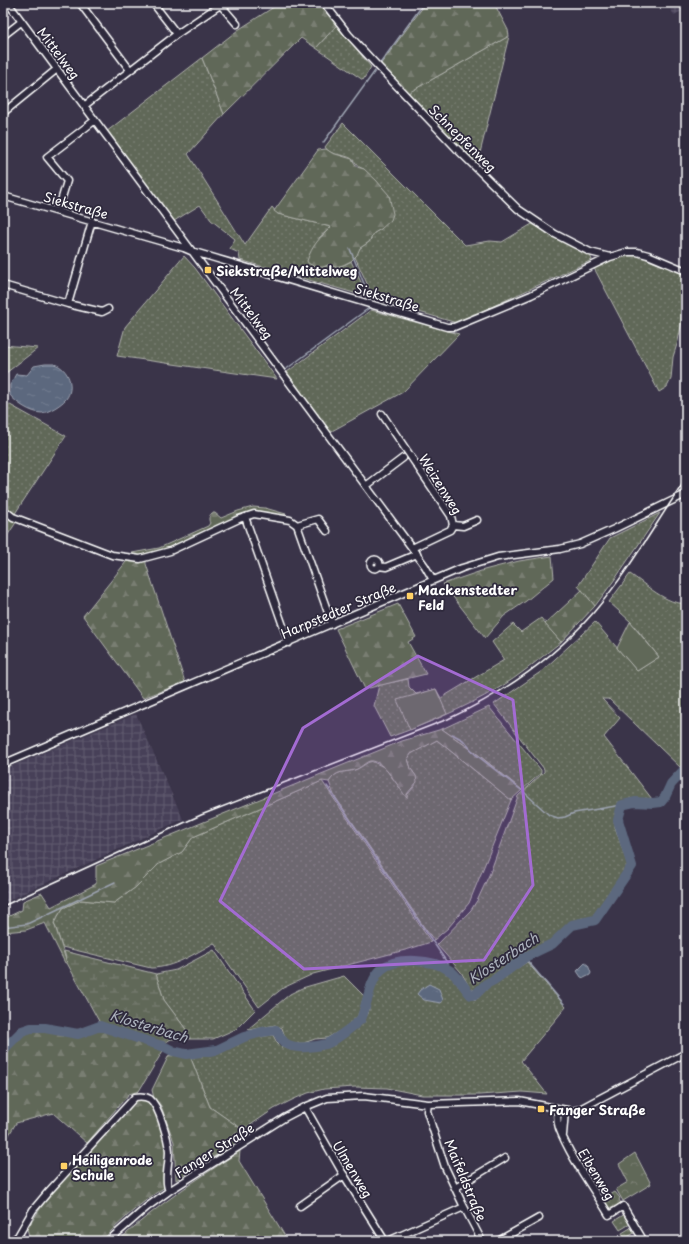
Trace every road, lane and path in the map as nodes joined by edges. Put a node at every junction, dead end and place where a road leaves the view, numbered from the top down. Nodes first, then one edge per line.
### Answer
1 (8, 3) edge
2 (80, 3) edge
3 (153, 3) edge
4 (324, 3) edge
5 (220, 4) edge
6 (21, 22) junction
7 (237, 24) dead end
8 (177, 34) junction
9 (3, 36) edge
10 (57, 69) junction
11 (130, 70) junction
12 (84, 106) junction
13 (3, 113) edge
14 (94, 121) junction
15 (3, 196) edge
16 (58, 212) junction
17 (92, 221) junction
18 (191, 251) junction
19 (610, 257) junction
20 (686, 271) edge
21 (3, 285) edge
22 (68, 304) junction
23 (108, 309) dead end
24 (382, 414) dead end
25 (403, 458) dead end
26 (366, 486) junction
27 (686, 494) edge
28 (3, 509) edge
29 (245, 517) junction
30 (477, 520) dead end
31 (297, 525) junction
32 (453, 525) junction
33 (327, 531) dead end
34 (412, 548) junction
35 (417, 554) junction
36 (379, 566) dead end
37 (433, 580) junction
38 (332, 624) junction
39 (289, 642) junction
40 (3, 764) edge
41 (686, 1053) edge
42 (428, 1104) junction
43 (305, 1107) junction
44 (558, 1109) junction
45 (565, 1111) junction
46 (563, 1134) junction
47 (505, 1158) dead end
48 (344, 1175) junction
49 (455, 1188) junction
50 (169, 1191) junction
51 (300, 1206) dead end
52 (464, 1207) junction
53 (539, 1218) dead end
54 (18, 1236) junction
55 (12, 1241) edge
56 (24, 1241) edge
57 (108, 1241) edge
58 (385, 1241) edge
59 (388, 1241) edge
60 (482, 1241) edge
61 (498, 1241) edge
62 (638, 1241) edge

1 - 6 street, Mittelweg
2 - 11 street
3 - 8 street
4 - 19 street, Schnepfenweg
5 - 7 street
5 - 8 street
6 - 9 street
6 - 10 street, Mittelweg
8 - 11 street
10 - 12 street, Mittelweg
10 - 13 street
11 - 12 street
12 - 14 street, Mittelweg
14 - 16 street
14 - 18 street, Mittelweg
15 - 16 street, Siekstraße
16 - 17 street, Siekstraße
17 - 18 street, Siekstraße
17 - 22 street
18 - 19 street, Siekstraße
18 - 26 street, Mittelweg
19 - 20 street, Siekstraße
21 - 22 street
22 - 23 street
24 - 32 street, Weizenweg
25 - 26 street
26 - 34 street, Mittelweg
27 - 37 street, Harpstedter Straße
28 - 29 street
29 - 31 street
29 - 39 street
30 - 32 street
31 - 33 street
31 - 38 street
32 - 34 street, Weizenweg
34 - 35 street, Mittelweg
35 - 36 street
35 - 37 street, Mittelweg
37 - 38 street, Harpstedter Straße
38 - 39 street, Harpstedter Straße
39 - 40 street, Harpstedter Straße
41 - 45 street, Fanger Straße
42 - 43 street, Fanger Straße
42 - 44 street, Fanger Straße
42 - 49 street, Maifeldstraße
43 - 48 street, Ulmenweg
43 - 50 street, Fanger Straße
44 - 45 street, Fanger Straße
44 - 46 street, Eibenweg
45 - 46 street, Eibenweg
46 - 62 street, Eibenweg
47 - 49 street
48 - 51 street
48 - 58 street, Ulmenweg
49 - 52 street, Maifeldstraße
50 - 54 street
50 - 57 street, Fanger Straße
52 - 59 street
52 - 60 street, Maifeldstraße
53 - 61 street
54 - 55 street
54 - 56 street

